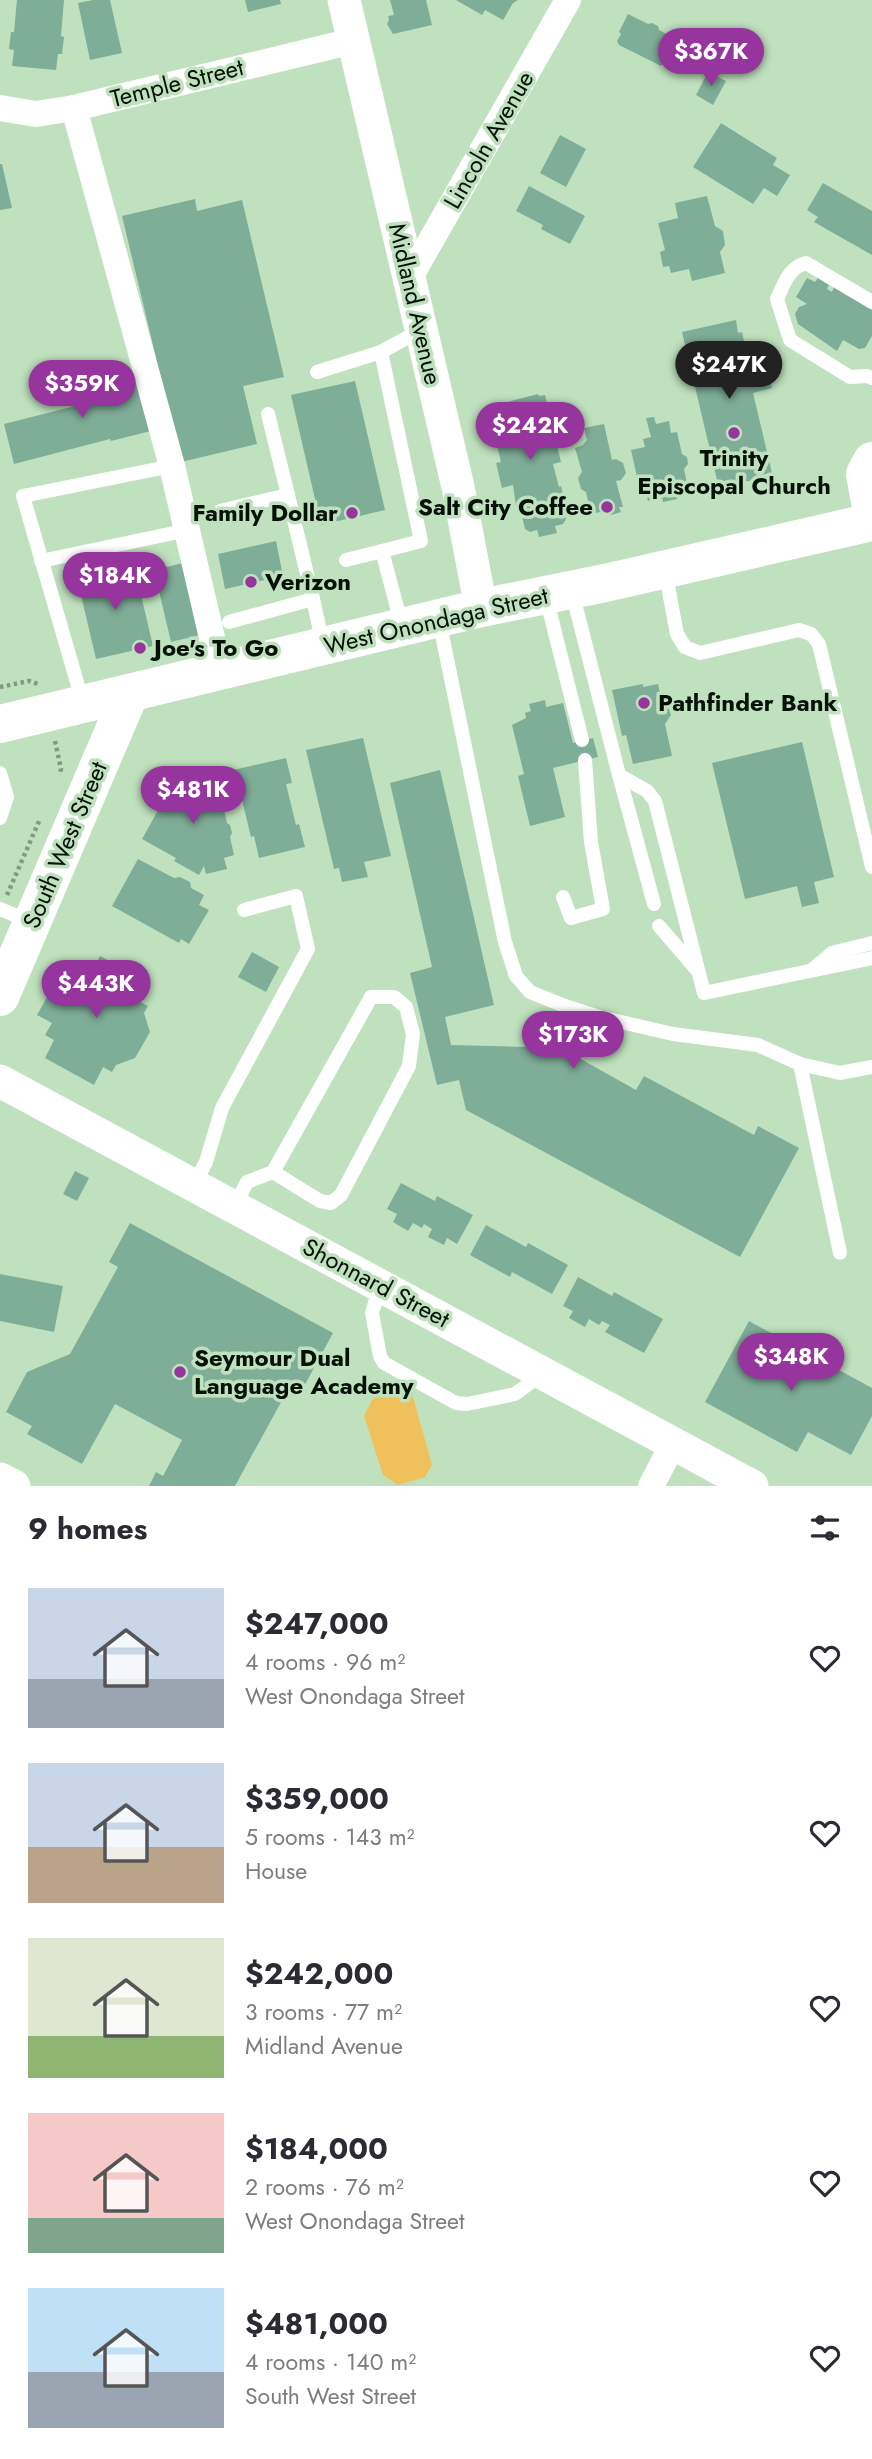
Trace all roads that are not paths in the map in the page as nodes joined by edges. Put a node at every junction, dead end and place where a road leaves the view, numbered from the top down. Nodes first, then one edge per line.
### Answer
1 (344, 0) edge
2 (568, 0) edge
3 (353, 41) junction
4 (0, 108) edge
5 (74, 108) junction
6 (410, 279) junction
7 (872, 302) edge
8 (421, 330) junction
9 (381, 352) junction
10 (317, 372) dead end
11 (872, 378) edge
12 (268, 414) dead end
13 (872, 461) edge
14 (172, 466) junction
15 (288, 495) junction
16 (220, 511) dead end
17 (872, 513) edge
18 (872, 522) edge
19 (188, 530) junction
20 (382, 551) junction
21 (346, 559) dead end
22 (41, 561) junction
23 (665, 570) junction
24 (559, 593) junction
25 (313, 599) junction
26 (481, 608) junction
27 (229, 622) dead end
28 (420, 623) junction
29 (324, 646) junction
30 (220, 672) junction
31 (130, 693) junction
32 (66, 708) junction
33 (0, 724) edge
34 (582, 740) dead end
35 (585, 760) dead end
36 (0, 773) edge
37 (620, 775) junction
38 (3, 798) edge
39 (0, 818) edge
40 (872, 867) edge
41 (563, 897) dead end
42 (654, 904) dead end
43 (244, 910) dead end
44 (11, 913) edge
45 (659, 926) dead end
46 (872, 943) edge
47 (872, 958) edge
48 (811, 971) junction
49 (699, 972) junction
50 (0, 997) edge
51 (800, 1064) junction
52 (872, 1067) edge
53 (0, 1081) edge
54 (273, 1172) junction
55 (194, 1185) junction
56 (235, 1206) junction
57 (840, 1253) dead end
58 (380, 1285) junction
59 (543, 1374) junction
60 (673, 1444) junction
61 (0, 1479) edge
62 (14, 1486) edge
63 (650, 1486) edge
64 (752, 1486) edge

1 - 3 street, Midland Avenue
2 - 6 street, Lincoln Avenue
3 - 5 street, Temple Street
3 - 6 street, Midland Avenue
4 - 5 street, Temple Street
5 - 14 street
6 - 8 street, Midland Avenue
7 - 11 lane
8 - 9 lane
8 - 26 street, Midland Avenue
9 - 10 lane
9 - 20 lane
12 - 15 lane
13 - 17 main road
14 - 19 street
14 - 22 lane
15 - 16 lane
15 - 25 lane
18 - 23 main road, West Onondaga Street
19 - 22 lane
19 - 30 street
20 - 21 lane
20 - 28 lane
22 - 32 lane
23 - 24 main road, West Onondaga Street
23 - 40 lane
24 - 26 main road, West Onondaga Street
24 - 34 lane
24 - 37 lane
25 - 27 lane
25 - 29 lane
26 - 28 main road, West Onondaga Street
28 - 29 main road, West Onondaga Street
28 - 51 lane
29 - 30 main road, West Onondaga Street
30 - 31 main road, West Onondaga Street
31 - 32 main road, West Onondaga Street
31 - 44 main road, South West Street
32 - 33 main road, West Onondaga Street
35 - 41 lane
36 - 38 lane
37 - 42 lane
37 - 49 lane
38 - 39 lane
43 - 55 lane
44 - 50 main road, South West Street
45 - 49 lane
46 - 48 lane
47 - 48 lane
48 - 49 lane
51 - 52 lane
51 - 57 lane
53 - 55 street, Shonnard Street
54 - 54 lane
54 - 56 lane
55 - 56 street, Shonnard Street
56 - 58 street, Shonnard Street
58 - 59 street, Shonnard Street
58 - 59 lane
59 - 60 street, Shonnard Street
60 - 63 street
60 - 64 street, Shonnard Street
61 - 62 street

